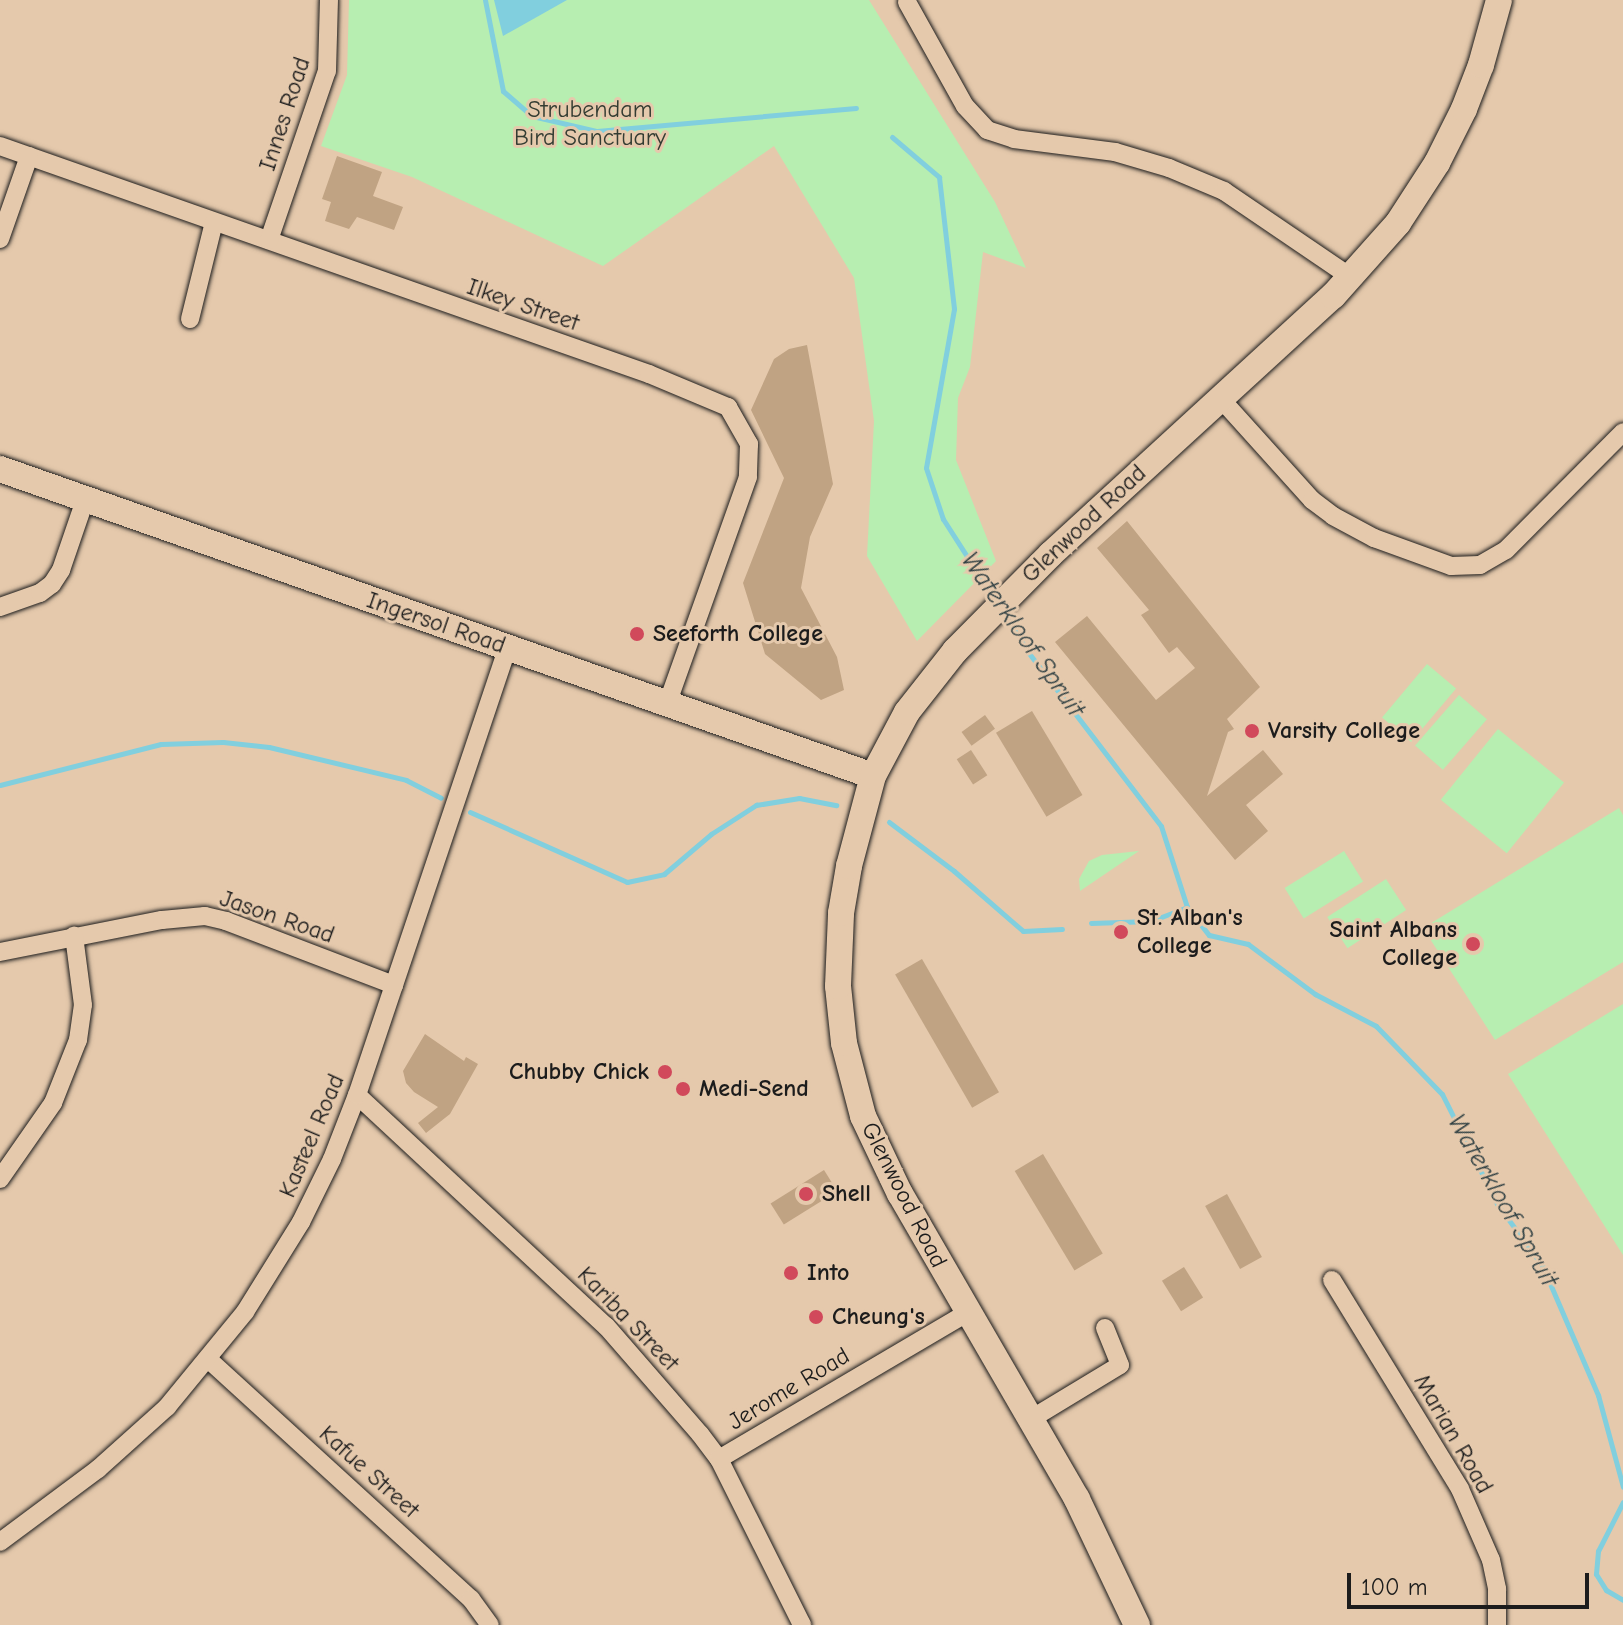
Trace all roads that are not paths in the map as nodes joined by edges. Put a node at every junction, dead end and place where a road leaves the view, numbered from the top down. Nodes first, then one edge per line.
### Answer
1 (329, 0) edge
2 (1499, 0) edge
3 (907, 2) dead end
4 (0, 146) edge
5 (29, 156) junction
6 (214, 222) junction
7 (0, 239) edge
8 (269, 240) junction
9 (1352, 278) junction
10 (190, 319) dead end
11 (1221, 399) junction
12 (1623, 432) edge
13 (0, 469) edge
14 (85, 500) junction
15 (0, 607) edge
16 (507, 648) junction
17 (667, 705) junction
18 (873, 776) junction
19 (74, 936) junction
20 (0, 952) edge
21 (394, 985) junction
22 (357, 1095) junction
23 (0, 1179) edge
24 (1332, 1280) dead end
25 (967, 1313) junction
26 (1105, 1328) dead end
27 (209, 1360) junction
28 (1031, 1419) junction
29 (719, 1459) junction
30 (0, 1542) edge
31 (490, 1625) edge
32 (802, 1625) edge
33 (1137, 1625) edge
34 (1497, 1625) edge

1 - 8 street, Innes Road
2 - 9 street, Glenwood Road
3 - 9 street
4 - 5 street, Ilkey Street
5 - 6 street, Ilkey Street
5 - 7 street
6 - 8 street, Ilkey Street
6 - 10 street
8 - 17 street, Ilkey Street
9 - 11 street, Glenwood Road
11 - 12 street
11 - 18 street, Glenwood Road
13 - 14 street, Ingersol Road
14 - 15 street
14 - 16 street, Ingersol Road
16 - 17 street, Ingersol Road
16 - 21 street, Kasteel Road
17 - 18 street, Ingersol Road
18 - 25 street, Glenwood Road
19 - 20 street, Jason Road
19 - 21 street, Jason Road
19 - 23 street
21 - 22 street, Kasteel Road
22 - 27 street, Kasteel Road
22 - 29 street, Kariba Street
24 - 34 street, Marian Road
25 - 28 street, Glenwood Road
25 - 29 street, Jerome Road
26 - 28 street
27 - 30 street, Kasteel Road
27 - 31 street, Kafue Street
28 - 33 street, Glenwood Road
29 - 32 street, Kariba Street

